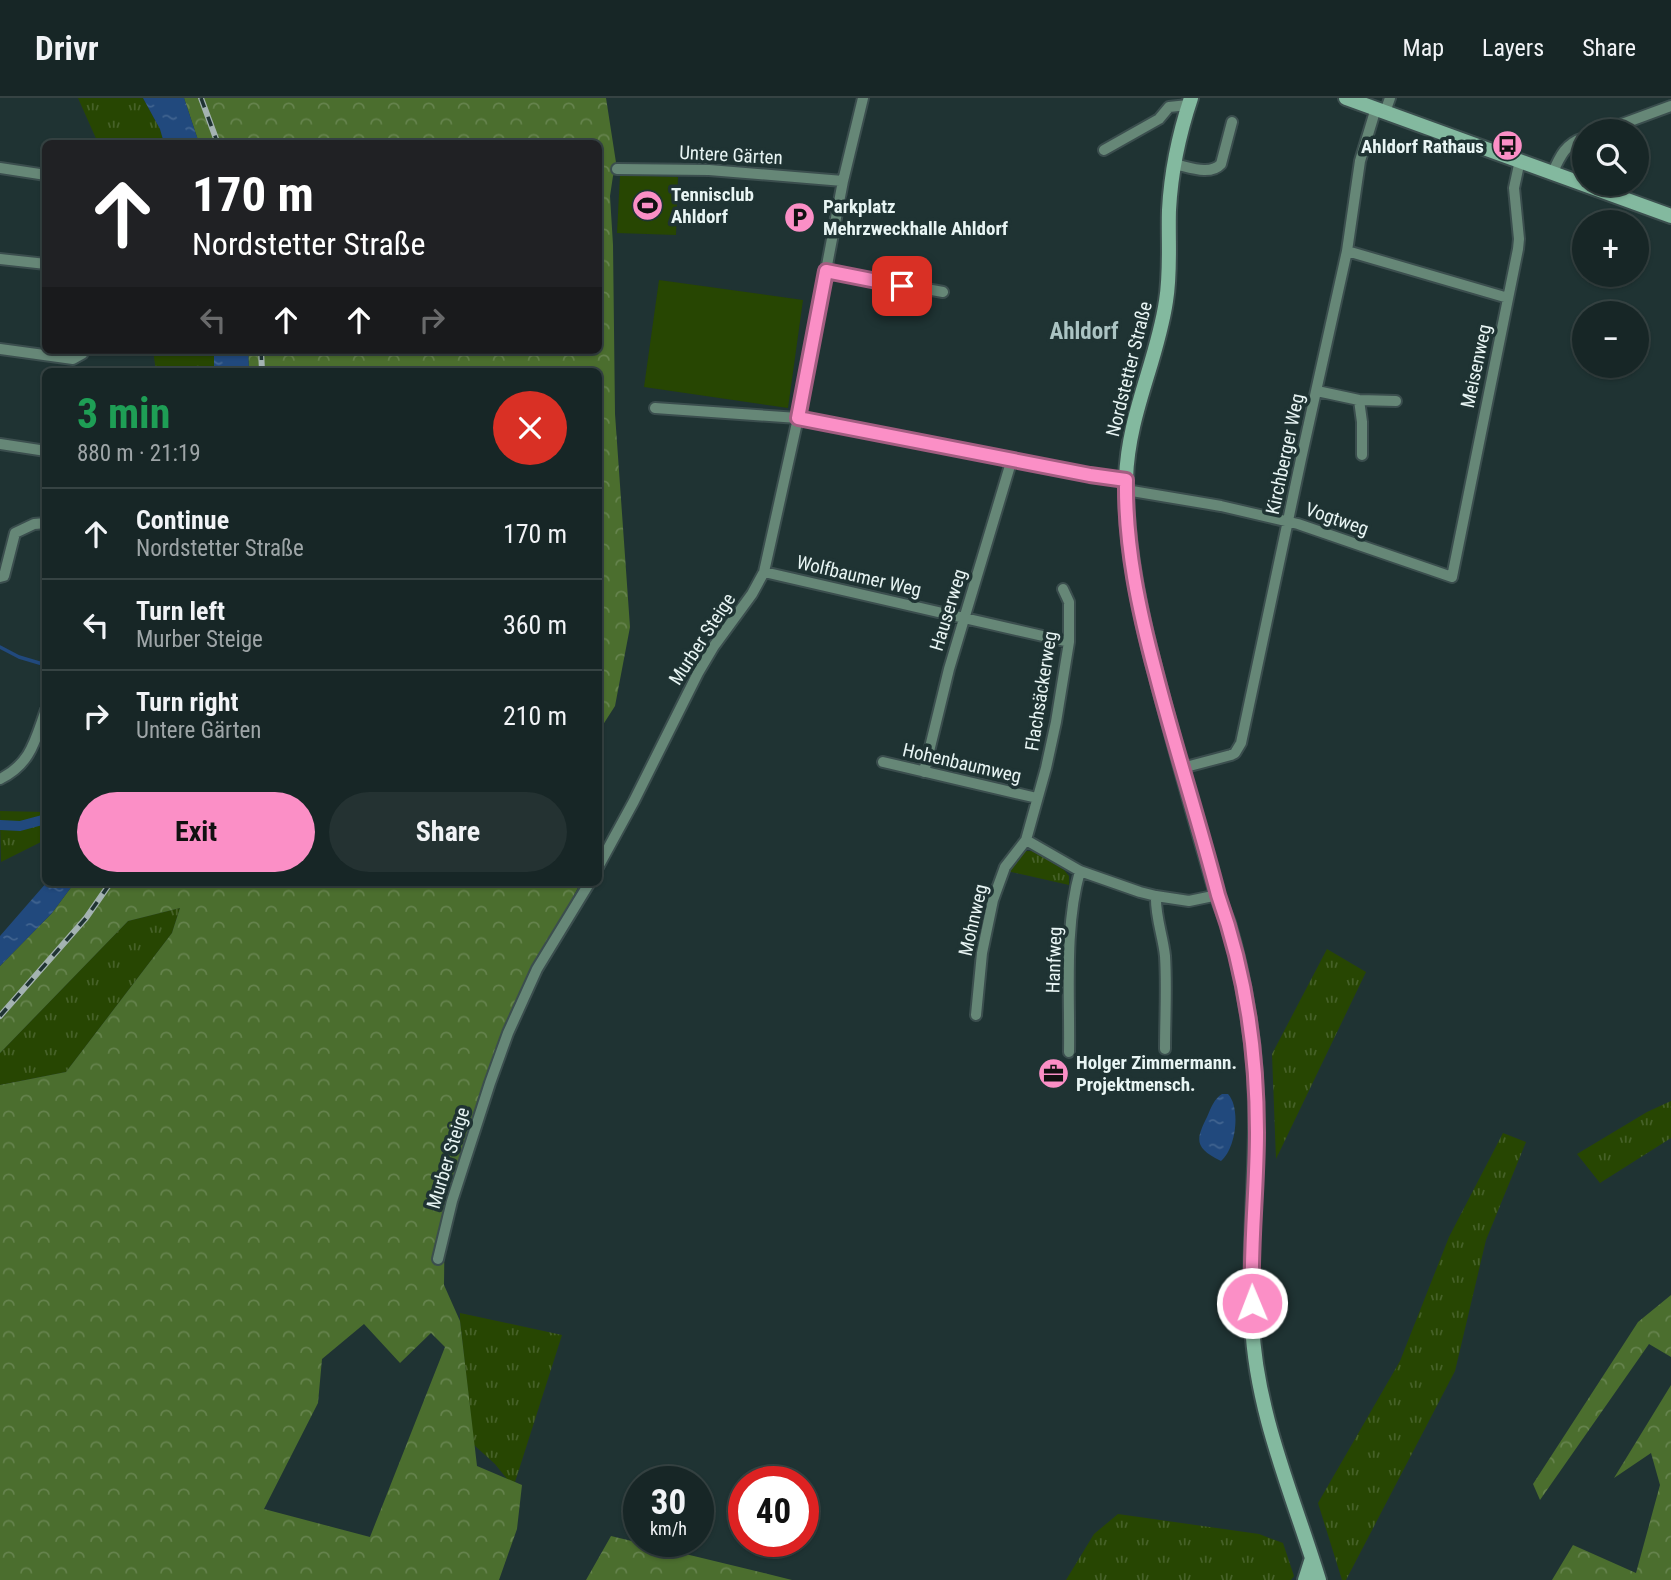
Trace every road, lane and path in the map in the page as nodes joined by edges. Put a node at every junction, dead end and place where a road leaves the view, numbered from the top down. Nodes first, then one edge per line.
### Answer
1 (863, 98) edge
2 (1346, 98) edge
3 (1189, 102) edge
4 (1384, 106) edge
5 (1671, 106) edge
6 (1636, 119) edge
7 (1232, 122) dead end
8 (1572, 143) edge
9 (1104, 150) dead end
10 (1520, 160) junction
11 (1174, 164) junction
12 (0, 168) edge
13 (617, 169) dead end
14 (1553, 172) junction
15 (42, 174) edge
16 (843, 181) junction
17 (1671, 216) edge
18 (1347, 251) junction
19 (0, 258) edge
20 (42, 263) edge
21 (826, 271) junction
22 (943, 292) dead end
23 (1508, 298) junction
24 (0, 349) edge
25 (82, 354) edge
26 (1317, 391) junction
27 (1359, 400) junction
28 (1396, 401) dead end
29 (655, 408) dead end
30 (798, 418) junction
31 (0, 444) edge
32 (42, 450) edge
33 (1362, 455) dead end
34 (1012, 459) junction
35 (1126, 485) junction
36 (1288, 521) junction
37 (42, 523) edge
38 (764, 572) junction
39 (0, 577) edge
40 (1452, 577) joint
41 (1063, 589) dead end
42 (964, 618) junction
43 (1069, 642) junction
44 (42, 721) edge
45 (883, 762) dead end
46 (1182, 768) junction
47 (924, 772) junction
48 (0, 779) edge
49 (1037, 798) junction
50 (1026, 840) junction
51 (602, 860) edge
52 (1080, 871) junction
53 (588, 886) edge
54 (1218, 895) junction
55 (1156, 897) junction
56 (976, 1015) dead end
57 (1165, 1049) dead end
58 (1069, 1052) dead end
59 (438, 1259) dead end
60 (1312, 1558) junction
61 (1305, 1580) edge
62 (1319, 1580) edge

1 - 16 street
2 - 4 street
3 - 9 street
3 - 11 street, Nordstetter Straße
4 - 10 street
4 - 18 street, Kirchberger Weg
5 - 6 street
7 - 11 street
8 - 14 street
10 - 14 street
10 - 23 street, Meisenweg
11 - 35 street, Nordstetter Straße
12 - 15 street
13 - 16 street, Untere Gärten
14 - 17 street
16 - 21 street
18 - 23 street
18 - 26 street, Kirchberger Weg
19 - 20 street
21 - 22 street
21 - 30 street
23 - 40 street, Meisenweg
24 - 25 street
26 - 27 street
26 - 36 street, Kirchberger Weg
27 - 28 street
27 - 33 street
29 - 30 street
30 - 34 street
30 - 38 street, Murber Steige
31 - 32 street
34 - 35 street
34 - 42 street, Hauserweg
35 - 36 street, Vogtweg
35 - 46 street, Nordstetter Straße
36 - 40 street, Vogtweg
36 - 46 street, Kirchberger Weg
37 - 39 street
38 - 42 street, Wolfbaumer Weg
38 - 51 street, Murber Steige
41 - 43 street, Flachsäckerweg
42 - 43 street, Wolfbaumer Weg
42 - 47 street, Hauserweg
43 - 49 street, Flachsäckerweg
44 - 48 street
45 - 47 street, Hohenbaumweg
46 - 54 street, Nordstetter Straße
47 - 49 street, Hohenbaumweg
49 - 50 street, Hohenbaumweg
50 - 52 street
50 - 56 street, Mohnweg
52 - 55 street
52 - 58 street, Hanfweg
53 - 59 street, Murber Steige
54 - 55 street
54 - 60 street, Nordstetter Straße
55 - 57 street
60 - 61 street
60 - 62 street, Nordstetter Straße

